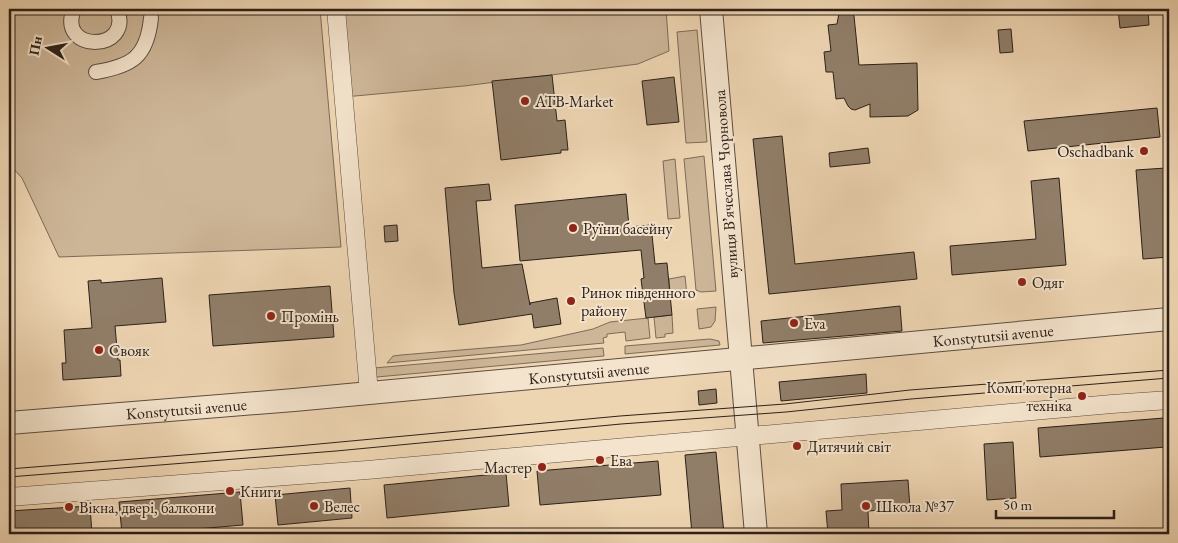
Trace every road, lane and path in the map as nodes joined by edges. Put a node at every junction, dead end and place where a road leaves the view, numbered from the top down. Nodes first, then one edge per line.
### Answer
1 (74, 9) edge
2 (117, 9) edge
3 (336, 9) edge
4 (711, 9) edge
5 (151, 18) dead end
6 (96, 72) dead end
7 (1169, 319) edge
8 (740, 360) junction
9 (369, 393) junction
10 (1169, 400) edge
11 (9, 422) edge
12 (748, 436) junction
13 (9, 497) edge
14 (756, 534) edge

1 - 2 street
3 - 9 street
4 - 8 street, вулиця Вʼячеслава Чорновола
5 - 6 street
7 - 8 street, Konstytutsii avenue
8 - 9 street, Konstytutsii avenue
8 - 12 street, вулиця Вʼячеслава Чорновола
9 - 11 street, Konstytutsii avenue
10 - 12 street
12 - 13 street
12 - 14 street, вулиця Вʼячеслава Чорновола

